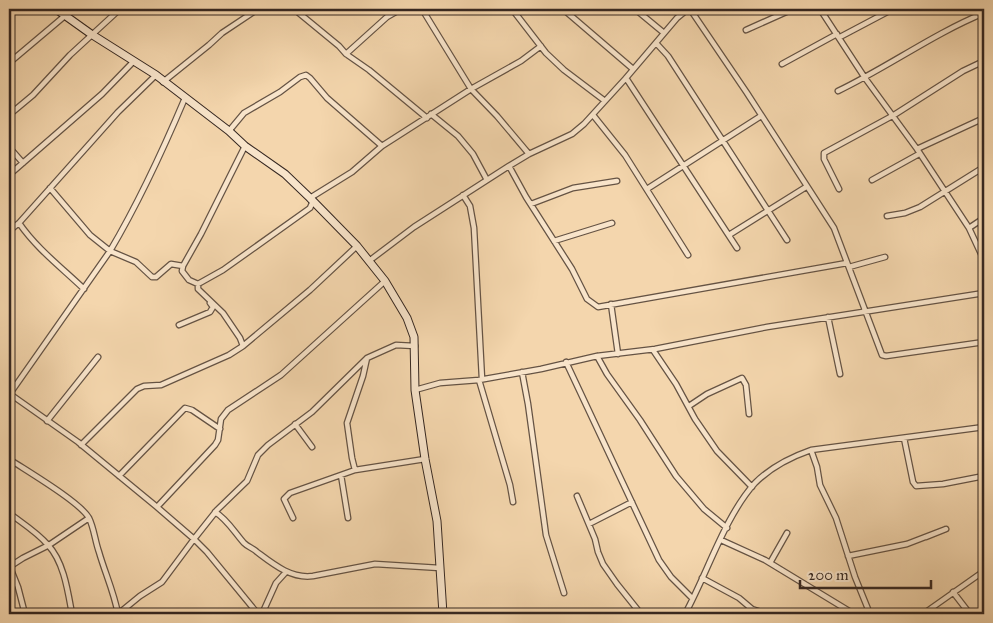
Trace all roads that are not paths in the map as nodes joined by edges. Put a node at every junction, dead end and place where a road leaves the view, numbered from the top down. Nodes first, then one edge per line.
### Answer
1 (56, 9) edge
2 (73, 9) edge
3 (120, 9) edge
4 (258, 9) edge
5 (294, 9) edge
6 (401, 9) edge
7 (422, 9) edge
8 (512, 9) edge
9 (563, 9) edge
10 (635, 9) edge
11 (689, 9) edge
12 (793, 9) edge
13 (820, 9) edge
14 (893, 9) edge
15 (984, 13) edge
16 (65, 16) junction
17 (746, 30) dead end
18 (664, 33) junction
19 (91, 34) junction
20 (839, 35) junction
21 (656, 43) junction
22 (541, 46) junction
23 (346, 54) junction
24 (984, 61) edge
25 (133, 62) junction
26 (9, 63) edge
27 (782, 64) dead end
28 (633, 69) junction
29 (156, 75) junction
30 (626, 78) junction
31 (865, 78) junction
32 (163, 82) junction
33 (471, 89) junction
34 (838, 91) dead end
35 (185, 98) junction
36 (605, 101) junction
37 (593, 115) junction
38 (894, 115) junction
39 (9, 116) edge
40 (429, 116) junction
41 (761, 116) junction
42 (984, 118) edge
43 (229, 131) junction
44 (722, 140) junction
45 (245, 146) junction
46 (382, 146) junction
47 (9, 147) edge
48 (918, 152) junction
49 (529, 154) junction
50 (23, 163) junction
51 (683, 164) junction
52 (509, 166) junction
53 (984, 167) edge
54 (9, 175) edge
55 (487, 180) junction
56 (872, 180) dead end
57 (617, 181) dead end
58 (806, 187) junction
59 (50, 188) junction
60 (647, 188) junction
61 (839, 188) dead end
62 (945, 190) junction
63 (463, 195) junction
64 (312, 199) junction
65 (531, 204) junction
66 (768, 210) junction
67 (887, 216) dead end
68 (984, 218) edge
69 (19, 223) junction
70 (612, 223) dead end
71 (969, 228) junction
72 (9, 231) edge
73 (729, 235) junction
74 (787, 240) dead end
75 (554, 241) junction
76 (357, 246) junction
77 (984, 246) edge
78 (978, 247) junction
79 (737, 248) dead end
80 (110, 251) junction
81 (688, 255) dead end
82 (885, 257) dead end
83 (369, 261) junction
84 (848, 265) junction
85 (183, 266) junction
86 (984, 273) edge
87 (385, 281) junction
88 (198, 284) junction
89 (84, 289) junction
90 (984, 293) edge
91 (208, 300) junction
92 (611, 304) junction
93 (865, 312) junction
94 (828, 317) junction
95 (179, 325) dead end
96 (984, 342) edge
97 (243, 346) junction
98 (415, 346) junction
99 (652, 350) junction
100 (618, 354) junction
101 (597, 356) junction
102 (98, 357) dead end
103 (367, 358) junction
104 (566, 362) junction
105 (522, 372) junction
106 (840, 374) dead end
107 (481, 380) junction
108 (415, 390) junction
109 (9, 394) edge
110 (689, 406) junction
111 (749, 414) dead end
112 (47, 421) junction
113 (295, 424) junction
114 (984, 427) edge
115 (220, 429) junction
116 (904, 438) junction
117 (81, 445) junction
118 (312, 447) dead end
119 (811, 450) junction
120 (9, 459) edge
121 (425, 459) junction
122 (355, 470) junction
123 (341, 475) junction
124 (119, 476) junction
125 (984, 476) edge
126 (752, 488) junction
127 (578, 496) dead end
128 (513, 502) dead end
129 (632, 502) junction
130 (157, 507) junction
131 (215, 512) junction
132 (9, 513) edge
133 (89, 518) junction
134 (293, 518) dead end
135 (348, 518) dead end
136 (589, 524) junction
137 (727, 528) junction
138 (946, 529) junction
139 (936, 532) dead end
140 (788, 534) dead end
141 (926, 537) dead end
142 (194, 539) junction
143 (721, 540) junction
144 (49, 546) junction
145 (848, 556) junction
146 (770, 563) junction
147 (9, 567) edge
148 (440, 568) junction
149 (984, 571) edge
150 (286, 572) junction
151 (702, 578) junction
152 (952, 592) junction
153 (564, 593) dead end
154 (692, 598) junction
155 (257, 612) edge
156 (24, 614) edge
157 (72, 614) edge
158 (250, 614) edge
159 (262, 614) edge
160 (443, 614) edge
161 (641, 614) edge
162 (684, 614) edge
163 (767, 614) edge
164 (854, 614) edge
165 (870, 614) edge
166 (923, 614) edge
167 (970, 614) edge

1 - 16 street
2 - 16 street
3 - 19 street
4 - 32 street
5 - 23 street
6 - 23 street
7 - 33 street
8 - 22 street
9 - 28 street
10 - 18 street
11 - 18 street
11 - 41 street
12 - 17 street
13 - 20 street
14 - 20 street
15 - 31 street
16 - 19 street
16 - 26 street
18 - 21 street
19 - 25 street
19 - 39 street
20 - 27 street
20 - 31 street
21 - 28 street
21 - 44 street
22 - 33 street
22 - 36 street
23 - 40 street
24 - 38 street
25 - 29 street
25 - 50 street
28 - 30 street
29 - 32 street
29 - 59 street
30 - 36 street
30 - 51 street
31 - 34 street
31 - 38 street
32 - 35 street
33 - 40 street
33 - 49 street
35 - 43 street
35 - 80 street
36 - 37 street
37 - 49 street
37 - 60 street
38 - 48 street
38 - 61 street
40 - 46 street
40 - 55 street
41 - 44 street
41 - 58 street
42 - 48 street
43 - 45 street
43 - 46 street
44 - 51 street
44 - 66 street
45 - 64 street
45 - 85 street
46 - 64 street
47 - 50 street
48 - 56 street
48 - 62 street
49 - 52 street
50 - 54 street
51 - 60 street
51 - 73 street
52 - 55 street
52 - 65 street
53 - 62 street
55 - 63 street
57 - 65 street
58 - 66 street
58 - 84 street
59 - 69 street
59 - 80 street
60 - 81 street
62 - 67 street
62 - 71 street
63 - 83 street
63 - 107 street
64 - 76 street
64 - 88 street
65 - 75 street
66 - 73 street
66 - 74 street
68 - 71 street
69 - 72 street
69 - 89 street
70 - 75 street
71 - 78 street
73 - 79 street
75 - 92 street
76 - 83 street
76 - 97 street
77 - 78 street
78 - 86 street
80 - 85 street
80 - 89 street
82 - 84 street
83 - 87 street
84 - 92 street
84 - 93 street
85 - 88 street
87 - 98 street
87 - 115 street
88 - 91 street
89 - 109 street
90 - 93 street
91 - 95 street
91 - 97 street
92 - 100 street
93 - 94 street
93 - 96 street
94 - 99 street
94 - 106 street
97 - 117 street
98 - 103 street
98 - 108 street
99 - 100 street
99 - 110 street
100 - 101 street
101 - 104 street
101 - 137 street
102 - 112 street
103 - 113 street
103 - 122 street
104 - 105 street
104 - 129 street
105 - 107 street
105 - 153 street
107 - 108 street
107 - 128 street
108 - 121 street
109 - 112 street
110 - 111 street
110 - 126 street
112 - 117 street
113 - 118 street
113 - 131 street
114 - 116 street
115 - 124 street
115 - 130 street
116 - 119 street
116 - 125 street
117 - 124 street
119 - 126 street
119 - 145 street
120 - 133 street
121 - 122 street
121 - 148 street
122 - 123 street
123 - 134 street
123 - 135 street
124 - 130 street
126 - 137 street
127 - 136 street
129 - 136 street
129 - 154 street
130 - 142 street
131 - 142 street
131 - 150 street
132 - 144 street
133 - 142 street
133 - 144 street
136 - 161 street
137 - 143 street
138 - 139 street
138 - 141 street
138 - 145 street
140 - 146 street
142 - 155 street
143 - 146 street
143 - 151 street
144 - 147 street
144 - 157 street
145 - 165 street
146 - 164 street
147 - 156 street
148 - 150 street
148 - 160 street
149 - 152 street
150 - 159 street
151 - 154 street
151 - 163 street
152 - 166 street
152 - 167 street
154 - 162 street
155 - 158 street

